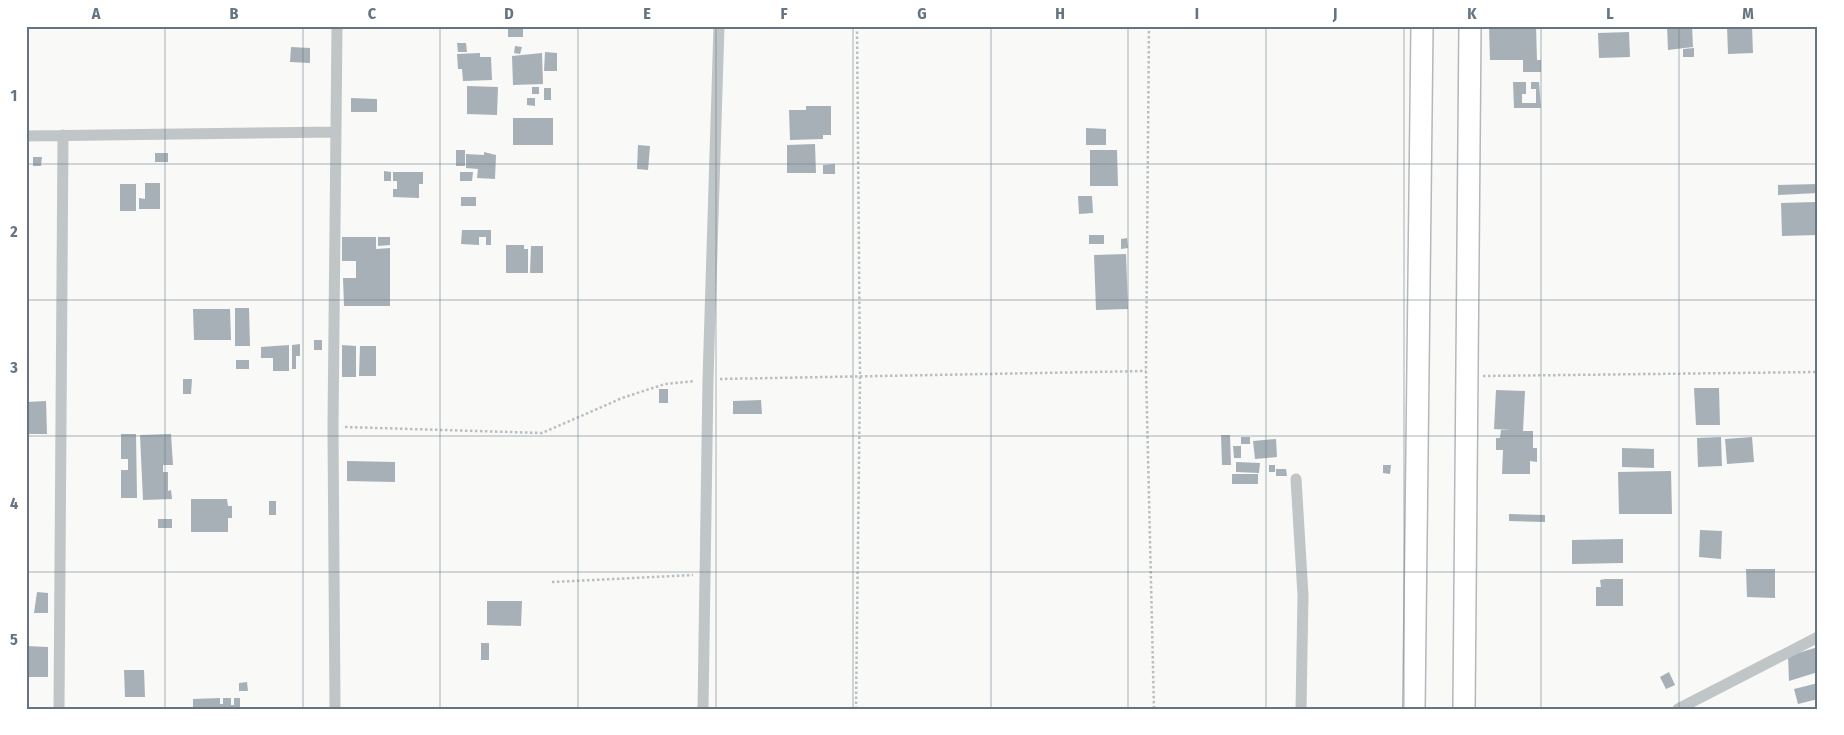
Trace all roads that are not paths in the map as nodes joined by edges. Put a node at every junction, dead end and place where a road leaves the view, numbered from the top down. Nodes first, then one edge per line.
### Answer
1 (337, 26) edge
2 (719, 26) edge
3 (1422, 26) edge
4 (1470, 26) edge
5 (336, 132) junction
6 (63, 135) junction
7 (26, 136) edge
8 (1296, 479) dead end
9 (1818, 637) edge
10 (59, 709) edge
11 (335, 709) edge
12 (703, 709) edge
13 (1300, 709) edge
14 (1414, 709) edge
15 (1464, 709) edge
16 (1678, 709) edge

1 - 5 street
2 - 12 street
3 - 14 highway
4 - 15 highway
5 - 6 street
5 - 11 street
6 - 7 street
6 - 10 street
8 - 13 street
9 - 16 street

